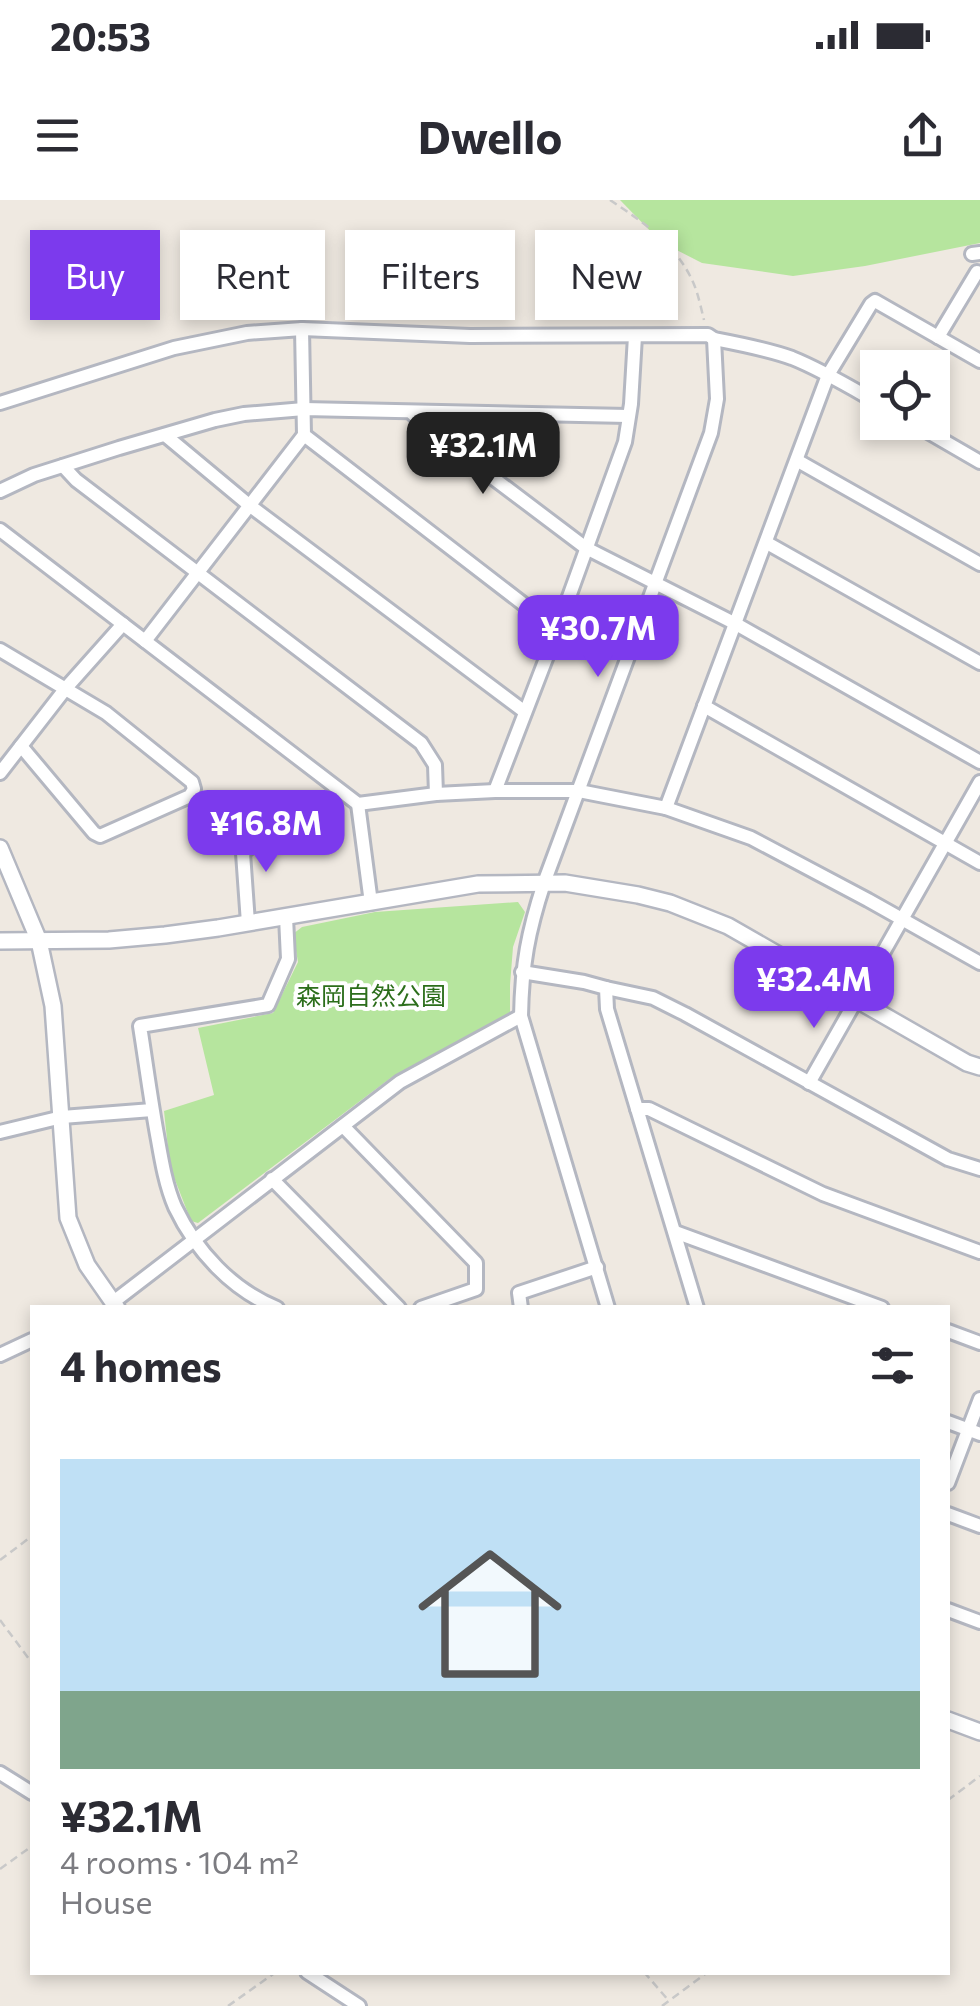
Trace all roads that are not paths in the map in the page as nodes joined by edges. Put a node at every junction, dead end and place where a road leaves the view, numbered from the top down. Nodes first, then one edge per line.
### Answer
1 (980, 273) edge
2 (302, 330) junction
3 (635, 336) junction
4 (711, 337) junction
5 (938, 337) junction
6 (980, 361) edge
7 (828, 375) junction
8 (860, 393) edge
9 (0, 403) edge
10 (304, 409) junction
11 (411, 412) junction
12 (628, 416) junction
13 (304, 434) junction
14 (165, 436) junction
15 (942, 440) edge
16 (798, 460) junction
17 (980, 462) edge
18 (63, 466) junction
19 (0, 491) edge
20 (249, 506) junction
21 (0, 530) edge
22 (767, 543) junction
23 (586, 548) junction
24 (980, 564) edge
25 (197, 574) junction
26 (656, 583) junction
27 (123, 624) junction
28 (736, 624) junction
29 (557, 630) junction
30 (145, 642) junction
31 (0, 650) edge
32 (980, 662) edge
33 (66, 688) junction
34 (704, 706) junction
35 (525, 712) junction
36 (21, 746) junction
37 (980, 762) edge
38 (0, 773) edge
39 (980, 782) edge
40 (494, 790) junction
41 (579, 791) junction
42 (436, 794) junction
43 (358, 804) junction
44 (666, 808) junction
45 (275, 824) dead end
46 (946, 843) junction
47 (0, 848) edge
48 (980, 863) edge
49 (544, 883) junction
50 (371, 903) junction
51 (286, 917) junction
52 (902, 920) junction
53 (248, 923) junction
54 (0, 940) edge
55 (38, 942) junction
56 (980, 963) edge
57 (522, 972) junction
58 (606, 988) junction
59 (856, 999) junction
60 (521, 1016) junction
61 (980, 1068) edge
62 (809, 1082) junction
63 (638, 1109) junction
64 (152, 1110) junction
65 (62, 1117) junction
66 (343, 1126) junction
67 (0, 1132) edge
68 (980, 1168) edge
69 (272, 1180) junction
70 (675, 1232) junction
71 (194, 1238) junction
72 (980, 1252) edge
73 (597, 1267) junction
74 (110, 1305) edge
75 (269, 1305) edge
76 (397, 1305) edge
77 (430, 1305) edge
78 (520, 1305) edge
79 (607, 1305) edge
80 (696, 1305) edge
81 (874, 1305) edge
82 (950, 1332) edge
83 (30, 1341) edge
84 (980, 1343) edge
85 (0, 1356) edge
86 (980, 1399) edge
87 (950, 1423) edge
88 (974, 1432) edge
89 (950, 1480) edge
90 (950, 1515) edge
91 (980, 1526) edge
92 (950, 1611) edge
93 (980, 1622) edge
94 (950, 1721) edge
95 (980, 1732) edge
96 (0, 1773) edge
97 (30, 1793) edge
98 (312, 1975) edge
99 (359, 2006) edge

1 - 5 street
2 - 3 street
2 - 9 street
2 - 10 street
3 - 4 street
3 - 12 street
4 - 7 street
4 - 26 street
5 - 6 street
5 - 7 street
7 - 8 street
7 - 16 street
10 - 11 street
10 - 13 street
10 - 14 street
11 - 12 street
11 - 23 street
12 - 23 street
13 - 20 street
13 - 29 street
14 - 18 street
14 - 20 street
15 - 17 street
16 - 22 street
16 - 24 street
18 - 19 street
18 - 25 street
20 - 25 street
20 - 35 street
21 - 27 street
22 - 28 street
22 - 32 street
23 - 26 street
23 - 29 street
25 - 30 street
25 - 42 street
26 - 28 street
26 - 41 street
27 - 30 street
27 - 33 street
28 - 34 street
28 - 37 street
29 - 35 street
30 - 43 street
31 - 33 street
33 - 36 street
33 - 36 street
34 - 44 street
34 - 46 street
35 - 40 street
36 - 38 street
39 - 46 street
40 - 41 street
40 - 42 street
41 - 44 street
41 - 49 street
42 - 43 street
43 - 50 street
44 - 52 street
45 - 53 street
46 - 48 street
46 - 52 street
47 - 55 street
49 - 50 street
49 - 57 street
49 - 59 street
50 - 51 street
51 - 53 street
51 - 64 street
52 - 56 street
52 - 59 street
53 - 55 street
54 - 55 street
55 - 65 street
57 - 58 street
57 - 60 street
58 - 62 street
58 - 63 street
59 - 61 street
59 - 62 street
60 - 66 street
60 - 73 street
62 - 68 street
63 - 70 street
63 - 72 street
64 - 65 street
64 - 71 street
65 - 67 street
65 - 74 street
66 - 69 street
66 - 77 street
69 - 71 street
69 - 76 street
70 - 80 street
70 - 81 street
71 - 74 street
71 - 75 street
73 - 78 street
73 - 79 street
82 - 84 street
83 - 85 street
86 - 88 street
87 - 88 street
88 - 89 street
90 - 91 street
92 - 93 street
94 - 95 street
96 - 97 street
98 - 99 street

